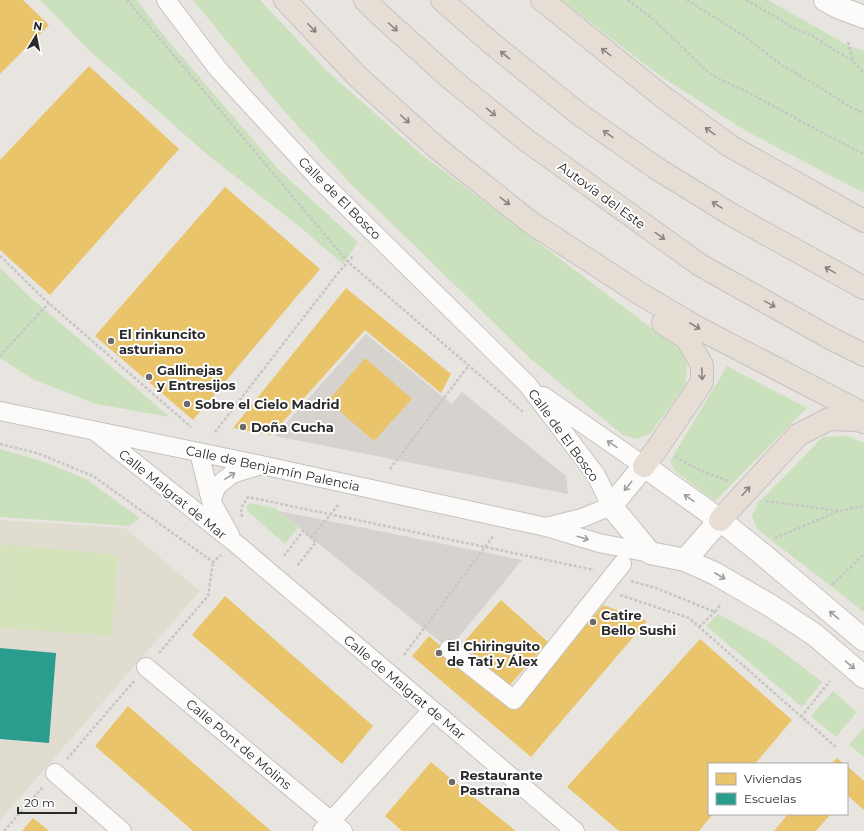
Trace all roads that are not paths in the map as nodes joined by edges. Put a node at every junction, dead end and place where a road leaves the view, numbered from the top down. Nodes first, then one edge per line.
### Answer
1 (166, 0) edge
2 (284, 0) edge
3 (365, 0) edge
4 (442, 0) edge
5 (542, 0) edge
6 (825, 0) edge
7 (864, 17) edge
8 (730, 146) junction
9 (864, 205) edge
10 (864, 221) edge
11 (530, 222) junction
12 (864, 288) edge
13 (864, 355) edge
14 (527, 384) junction
15 (0, 401) edge
16 (0, 411) edge
17 (864, 414) edge
18 (21, 415) junction
19 (864, 422) edge
20 (94, 431) junction
21 (199, 452) junction
22 (261, 465) junction
23 (644, 466) junction
24 (211, 501) junction
25 (611, 506) junction
26 (720, 520) junction
27 (546, 527) junction
28 (234, 542) junction
29 (650, 553) junction
30 (685, 560) junction
31 (612, 576) road end
32 (864, 640) edge
33 (449, 649) dead end
34 (146, 667) road end
35 (864, 677) edge
36 (432, 710) junction
37 (55, 773) road end
38 (332, 828) edge
39 (122, 831) edge
40 (575, 831) edge

1 - 14 street, Calle de El Bosco
2 -> 11 highway
3 -> 13 highway, Autovía del Este
12 -> 4 highway
8 -> 5 highway
6 - 7 street
8 - 9 highway
8 - 10 highway
11 -> 17 highway
11 -> 23 highway
23 -> 14 street, Calle de El Bosco
14 - 25 street, Calle de El Bosco
15 - 18 street
16 - 18 street, Calle de Benjamín Palencia
18 - 20 street, Calle de Benjamín Palencia
26 -> 19 highway
20 - 21 street, Calle de Benjamín Palencia
20 - 28 street, Calle Malgrat de Mar
21 - 22 street, Calle de Benjamín Palencia
21 - 24 street, Calle Malgrat de Mar
24 -> 22 street, Calle Malgrat de Mar
22 - 27 street, Calle de Benjamín Palencia
23 -> 25 street, Calle de Benjamín Palencia
26 -> 23 street
24 - 28 street, Calle Malgrat de Mar
25 - 27 street, Calle de Benjamín Palencia
25 - 29 street
26 - 30 street
32 -> 26 street
27 -> 29 street, Calle de Benjamín Palencia
28 - 36 street, Calle de Malgrat de Mar
29 - 30 street, Calle de Benjamín Palencia
30 -> 35 street, Calle de Benjamín Palencia
31 - 33 street
34 - 38 street, Calle Pont de Molins
36 - 38 street, Calle Pont de Molins
36 - 40 street, Calle de Malgrat de Mar
37 - 39 street

